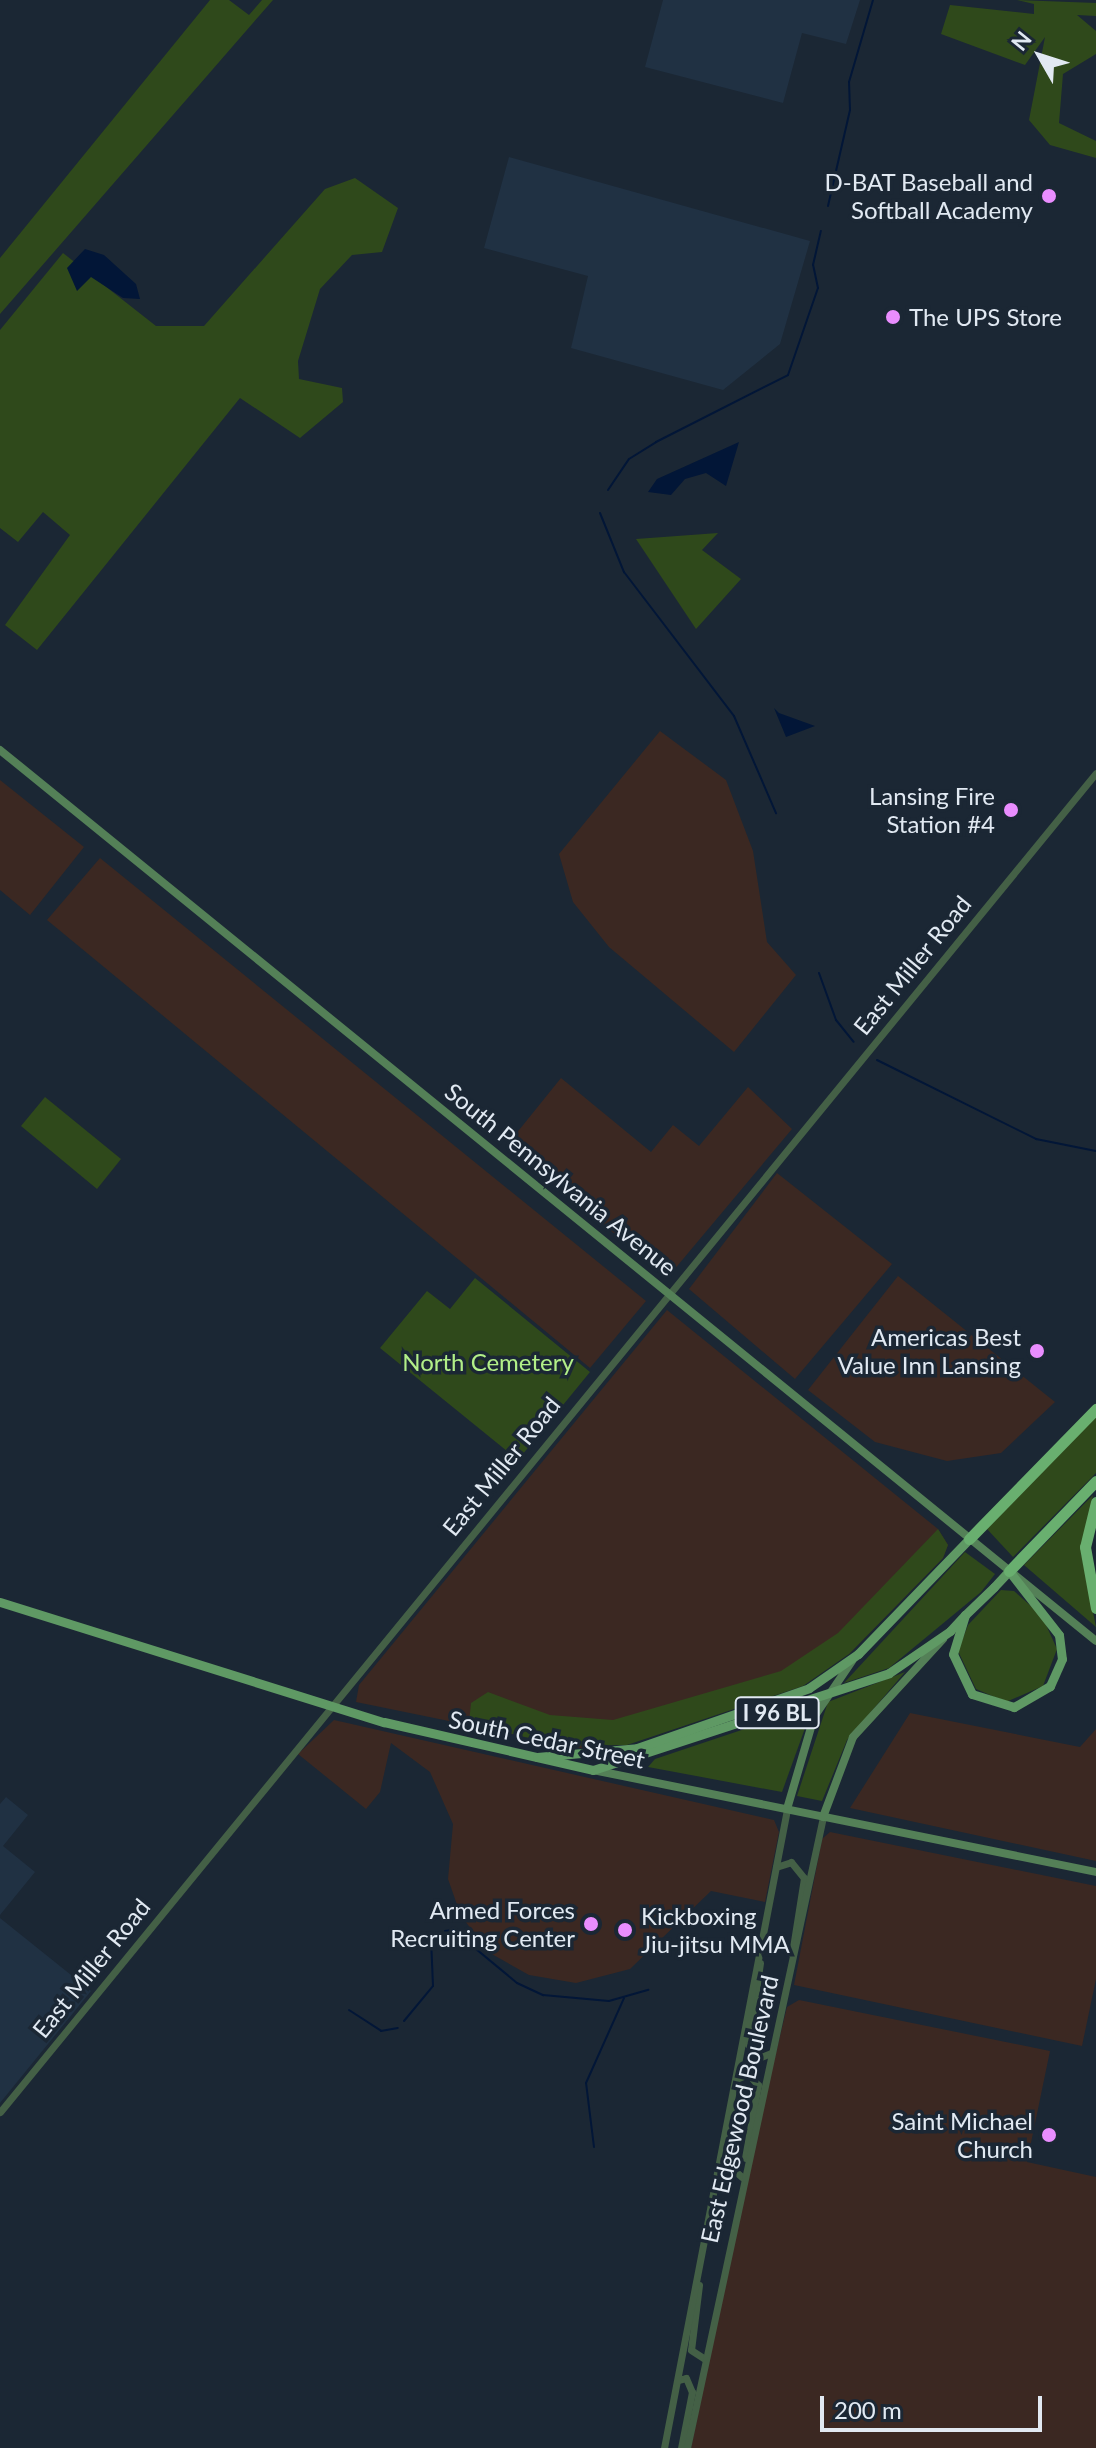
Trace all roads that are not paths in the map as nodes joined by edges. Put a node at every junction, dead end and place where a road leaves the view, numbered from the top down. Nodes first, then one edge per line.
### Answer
1 (0, 750) edge
2 (1096, 773) edge
3 (670, 1292) junction
4 (1096, 1409) edge
5 (1096, 1481) edge
6 (1096, 1502) edge
7 (969, 1539) junction
8 (1009, 1571) junction
9 (0, 1602) edge
10 (1096, 1608) edge
11 (965, 1615) junction
12 (950, 1631) junction
13 (1096, 1641) edge
14 (858, 1654) junction
15 (825, 1696) junction
16 (329, 1707) junction
17 (534, 1758) junction
18 (593, 1770) junction
19 (787, 1809) junction
20 (823, 1817) junction
21 (776, 1867) junction
22 (1096, 1872) edge
23 (759, 1953) junction
24 (792, 1964) junction
25 (772, 2053) junction
26 (736, 2080) junction
27 (732, 2101) junction
28 (0, 2112) edge
29 (746, 2160) junction
30 (742, 2177) junction
31 (698, 2283) junction
32 (705, 2359) junction
33 (678, 2380) junction
34 (664, 2448) edge
35 (681, 2448) edge
36 (687, 2448) edge

1 - 3 main road, South Pennsylvania Avenue
2 - 3 street, East Miller Road
3 - 7 main road, South Pennsylvania Avenue
3 - 16 street, East Miller Road
4 - 7 highway, I 96 BL
5 - 8 highway, I 96 BL
6 - 10 highway
7 - 8 main road, South Pennsylvania Avenue
7 - 14 main road, I 96 BL
8 - 11 main road, I 96 BL
8 - 11 main road
8 - 13 main road, South Pennsylvania Avenue
9 - 16 main road, South Cedar Street / I 96 BL
11 - 12 main road, I 96 BL
12 - 15 main road, I 96 BL
12 - 20 main road, East Edgewood Boulevard
14 - 15 main road, East Edgewood Boulevard
14 - 17 main road, I 96 BL
15 - 18 main road, I 96 BL
15 - 19 main road, East Edgewood Boulevard
16 - 17 main road, South Cedar Street / I 96 BL
16 - 28 street, East Miller Road
17 - 18 main road, South Cedar Street / I 96 BL
18 - 19 main road, South Cedar Street
19 - 20 main road, South Cedar Street
19 - 21 street, East Edgewood Boulevard
20 - 22 main road, South Cedar Street
20 - 24 street, East Edgewood Boulevard
21 - 23 street, East Edgewood Boulevard
21 - 24 street
23 - 25 street
23 - 26 street, East Edgewood Boulevard
24 - 25 street, East Edgewood Boulevard
25 - 29 street, East Edgewood Boulevard
26 - 27 street, East Edgewood Boulevard
26 - 29 street
27 - 30 street
27 - 31 street, East Edgewood Boulevard
29 - 30 street, East Edgewood Boulevard
30 - 32 street, East Edgewood Boulevard
31 - 32 street
31 - 33 street, East Edgewood Boulevard
32 - 36 street, East Edgewood Boulevard
33 - 34 street, East Edgewood Boulevard
33 - 35 street

